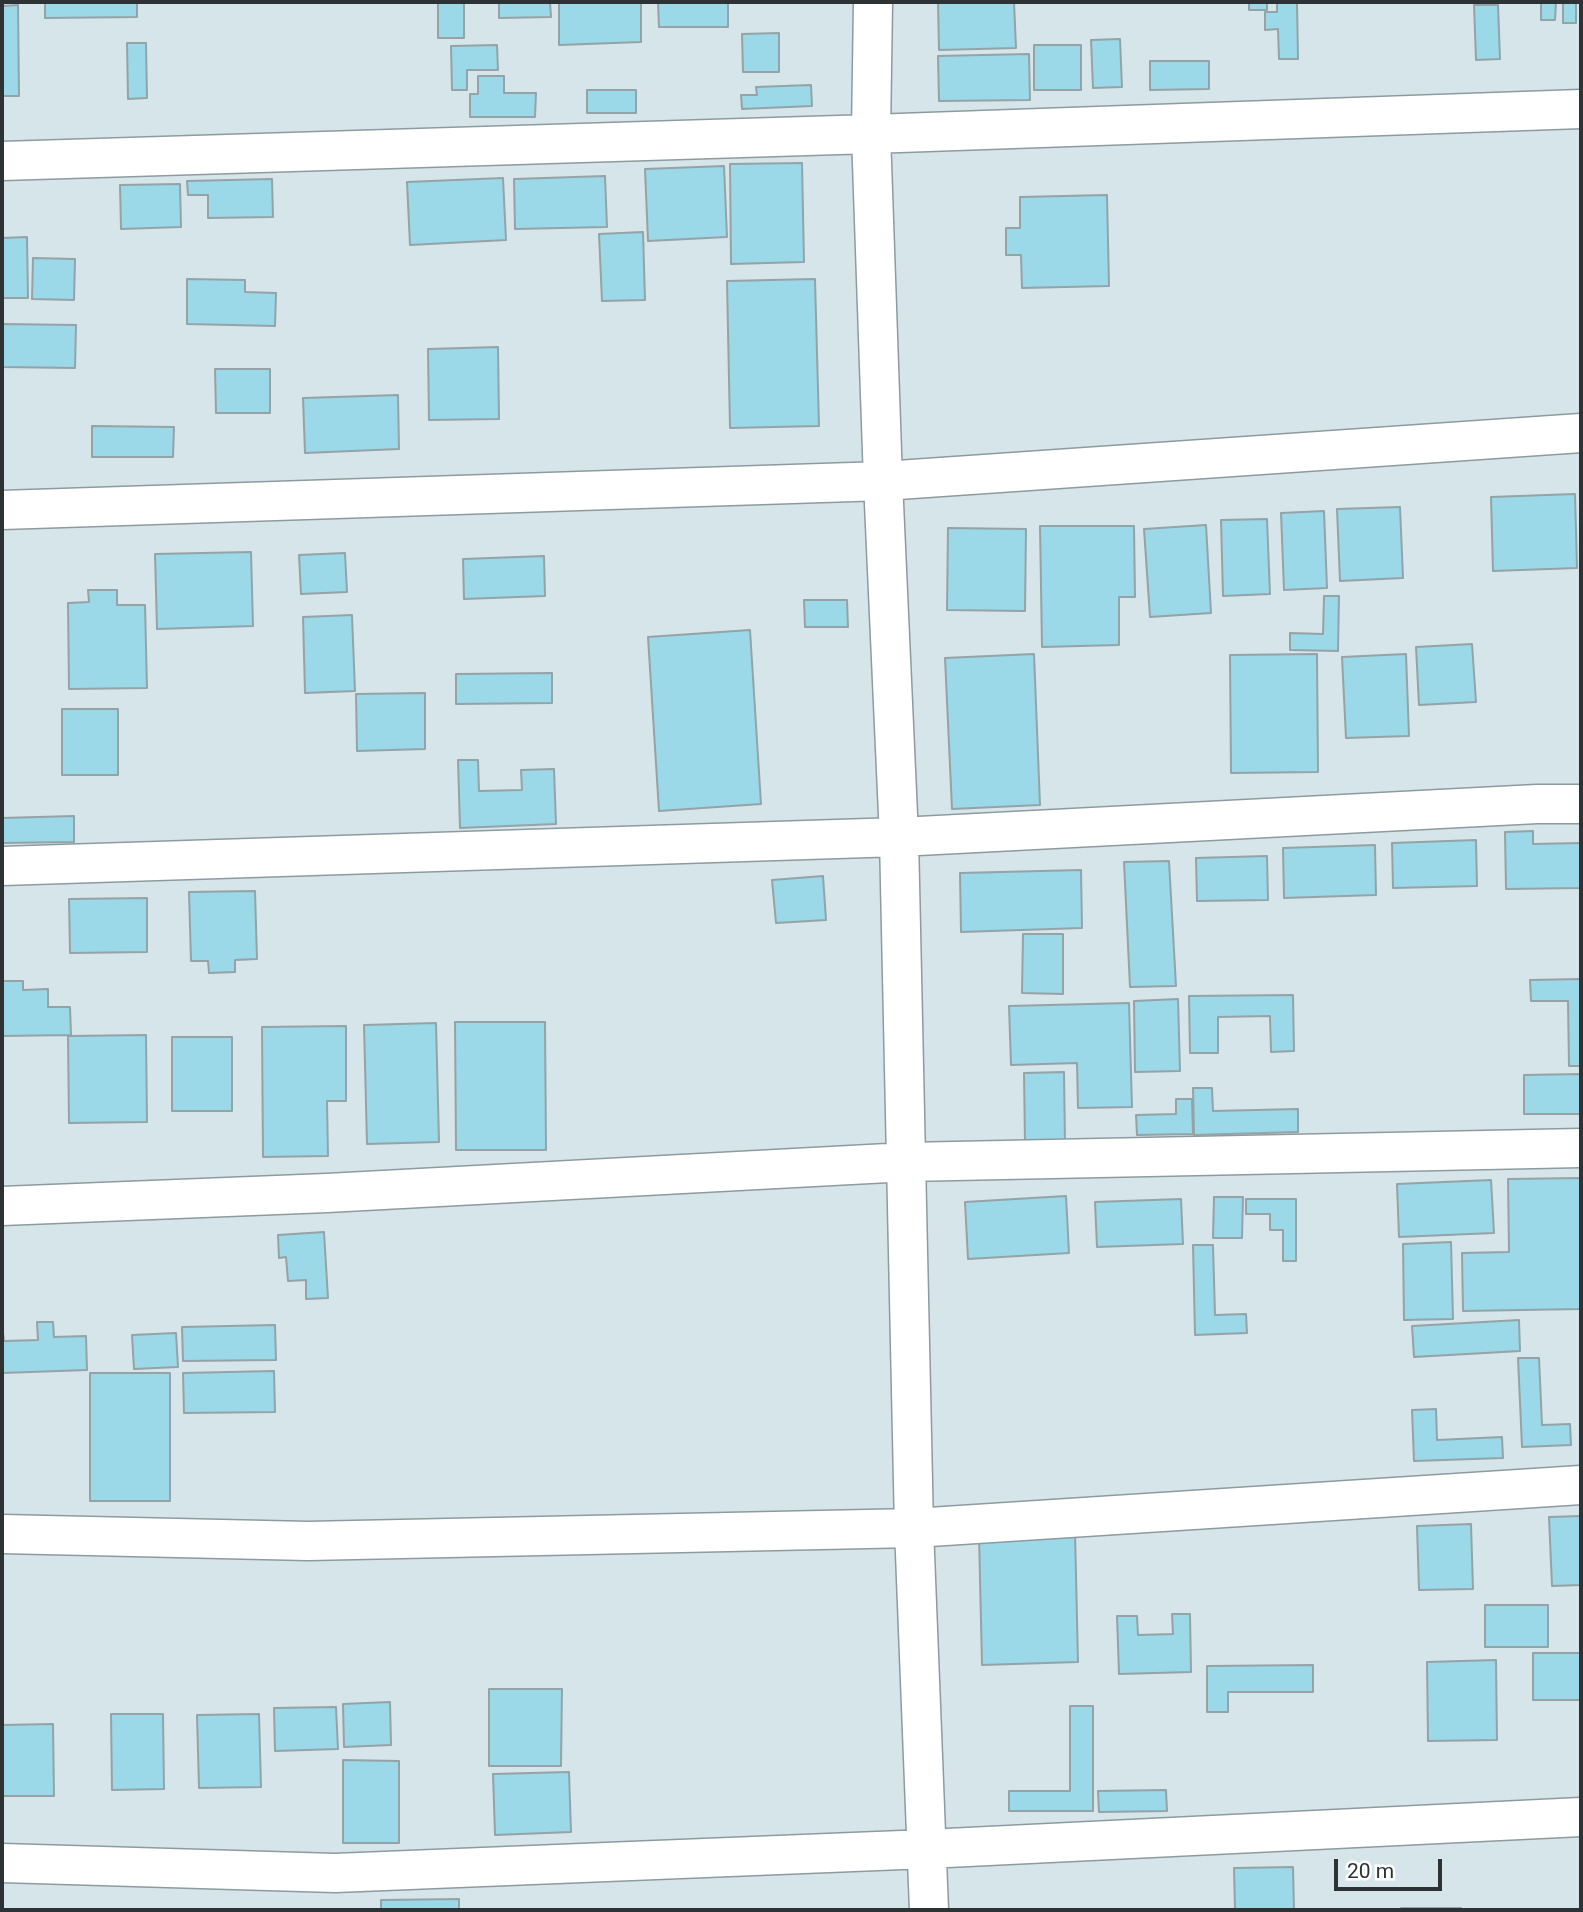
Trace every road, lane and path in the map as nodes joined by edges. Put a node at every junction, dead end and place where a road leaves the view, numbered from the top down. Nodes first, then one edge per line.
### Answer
1 (873, 2) edge
2 (1581, 109) edge
3 (871, 134) junction
4 (2, 161) edge
5 (1581, 433) edge
6 (883, 481) junction
7 (2, 510) edge
8 (1581, 804) edge
9 (899, 837) junction
10 (2, 866) edge
11 (1581, 1148) edge
12 (907, 1161) junction
13 (2, 1206) edge
14 (1581, 1485) edge
15 (914, 1528) junction
16 (2, 1534) edge
17 (1581, 1817) edge
18 (927, 1849) junction
19 (2, 1863) edge
20 (929, 1910) edge

1 - 3 street
2 - 3 street
3 - 4 street
3 - 6 street
5 - 6 street
6 - 7 street
6 - 9 street
8 - 9 street
9 - 10 street
9 - 12 street
11 - 12 street
12 - 13 street
12 - 15 street
14 - 15 street
15 - 16 street
15 - 18 street
17 - 18 street
18 - 19 street
18 - 20 street

